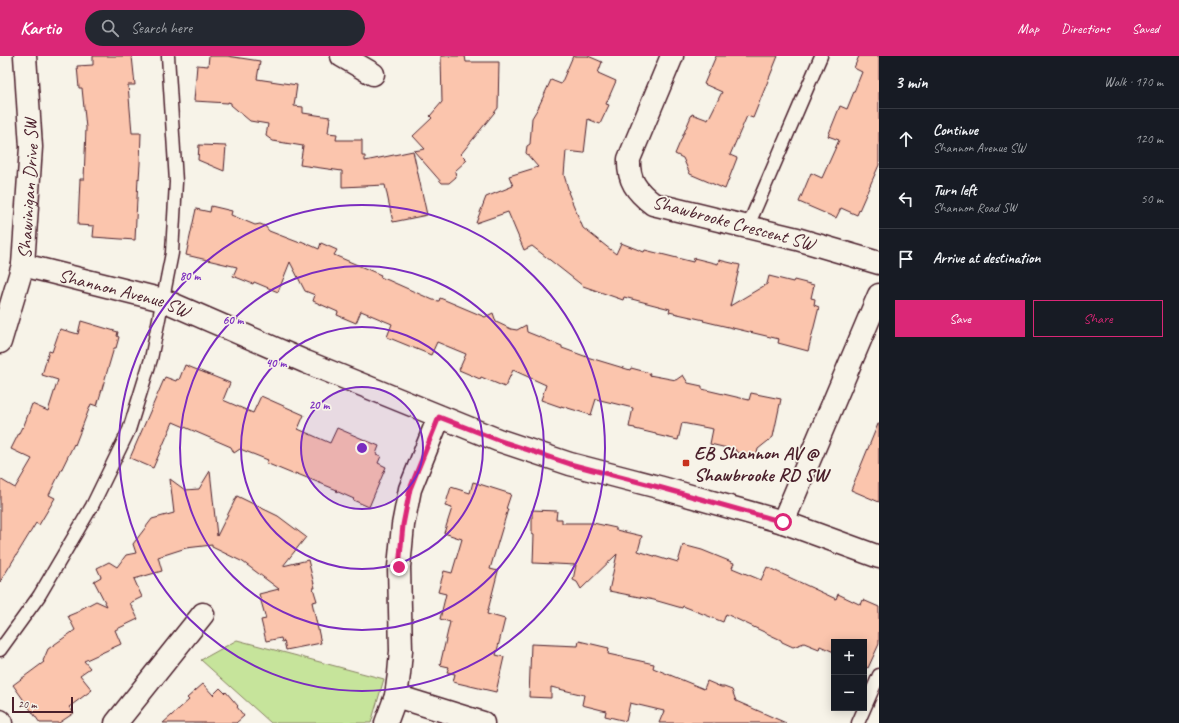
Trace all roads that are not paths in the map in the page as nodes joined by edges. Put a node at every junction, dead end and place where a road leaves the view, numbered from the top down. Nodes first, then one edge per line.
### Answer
1 (25, 56) edge
2 (168, 56) edge
3 (342, 56) edge
4 (672, 56) edge
5 (820, 56) edge
6 (373, 74) dead end
7 (748, 226) junction
8 (879, 263) edge
9 (23, 265) junction
10 (879, 295) edge
11 (163, 300) junction
12 (0, 342) edge
13 (439, 417) junction
14 (783, 522) junction
15 (879, 557) edge
16 (203, 614) dead end
17 (0, 650) edge
18 (879, 675) edge
19 (396, 696) junction
20 (116, 723) edge
21 (386, 723) edge
22 (484, 723) edge
23 (858, 723) edge

1 - 9 street, Shawinigan Drive SW
2 - 11 lane
3 - 6 street
4 - 7 street, Shawbrooke Crescent SW
5 - 7 lane
7 - 8 street, Shawbrooke Crescent SW
9 - 11 street, Shannon Avenue SW
9 - 12 street, Shawinigan Drive SW
10 - 14 street
11 - 13 street, Shannon Avenue SW
11 - 17 lane
13 - 14 street, Shannon Avenue SW
13 - 19 street
14 - 15 street, Shannon Avenue SW
16 - 20 street
18 - 23 lane
19 - 21 street
19 - 22 street

